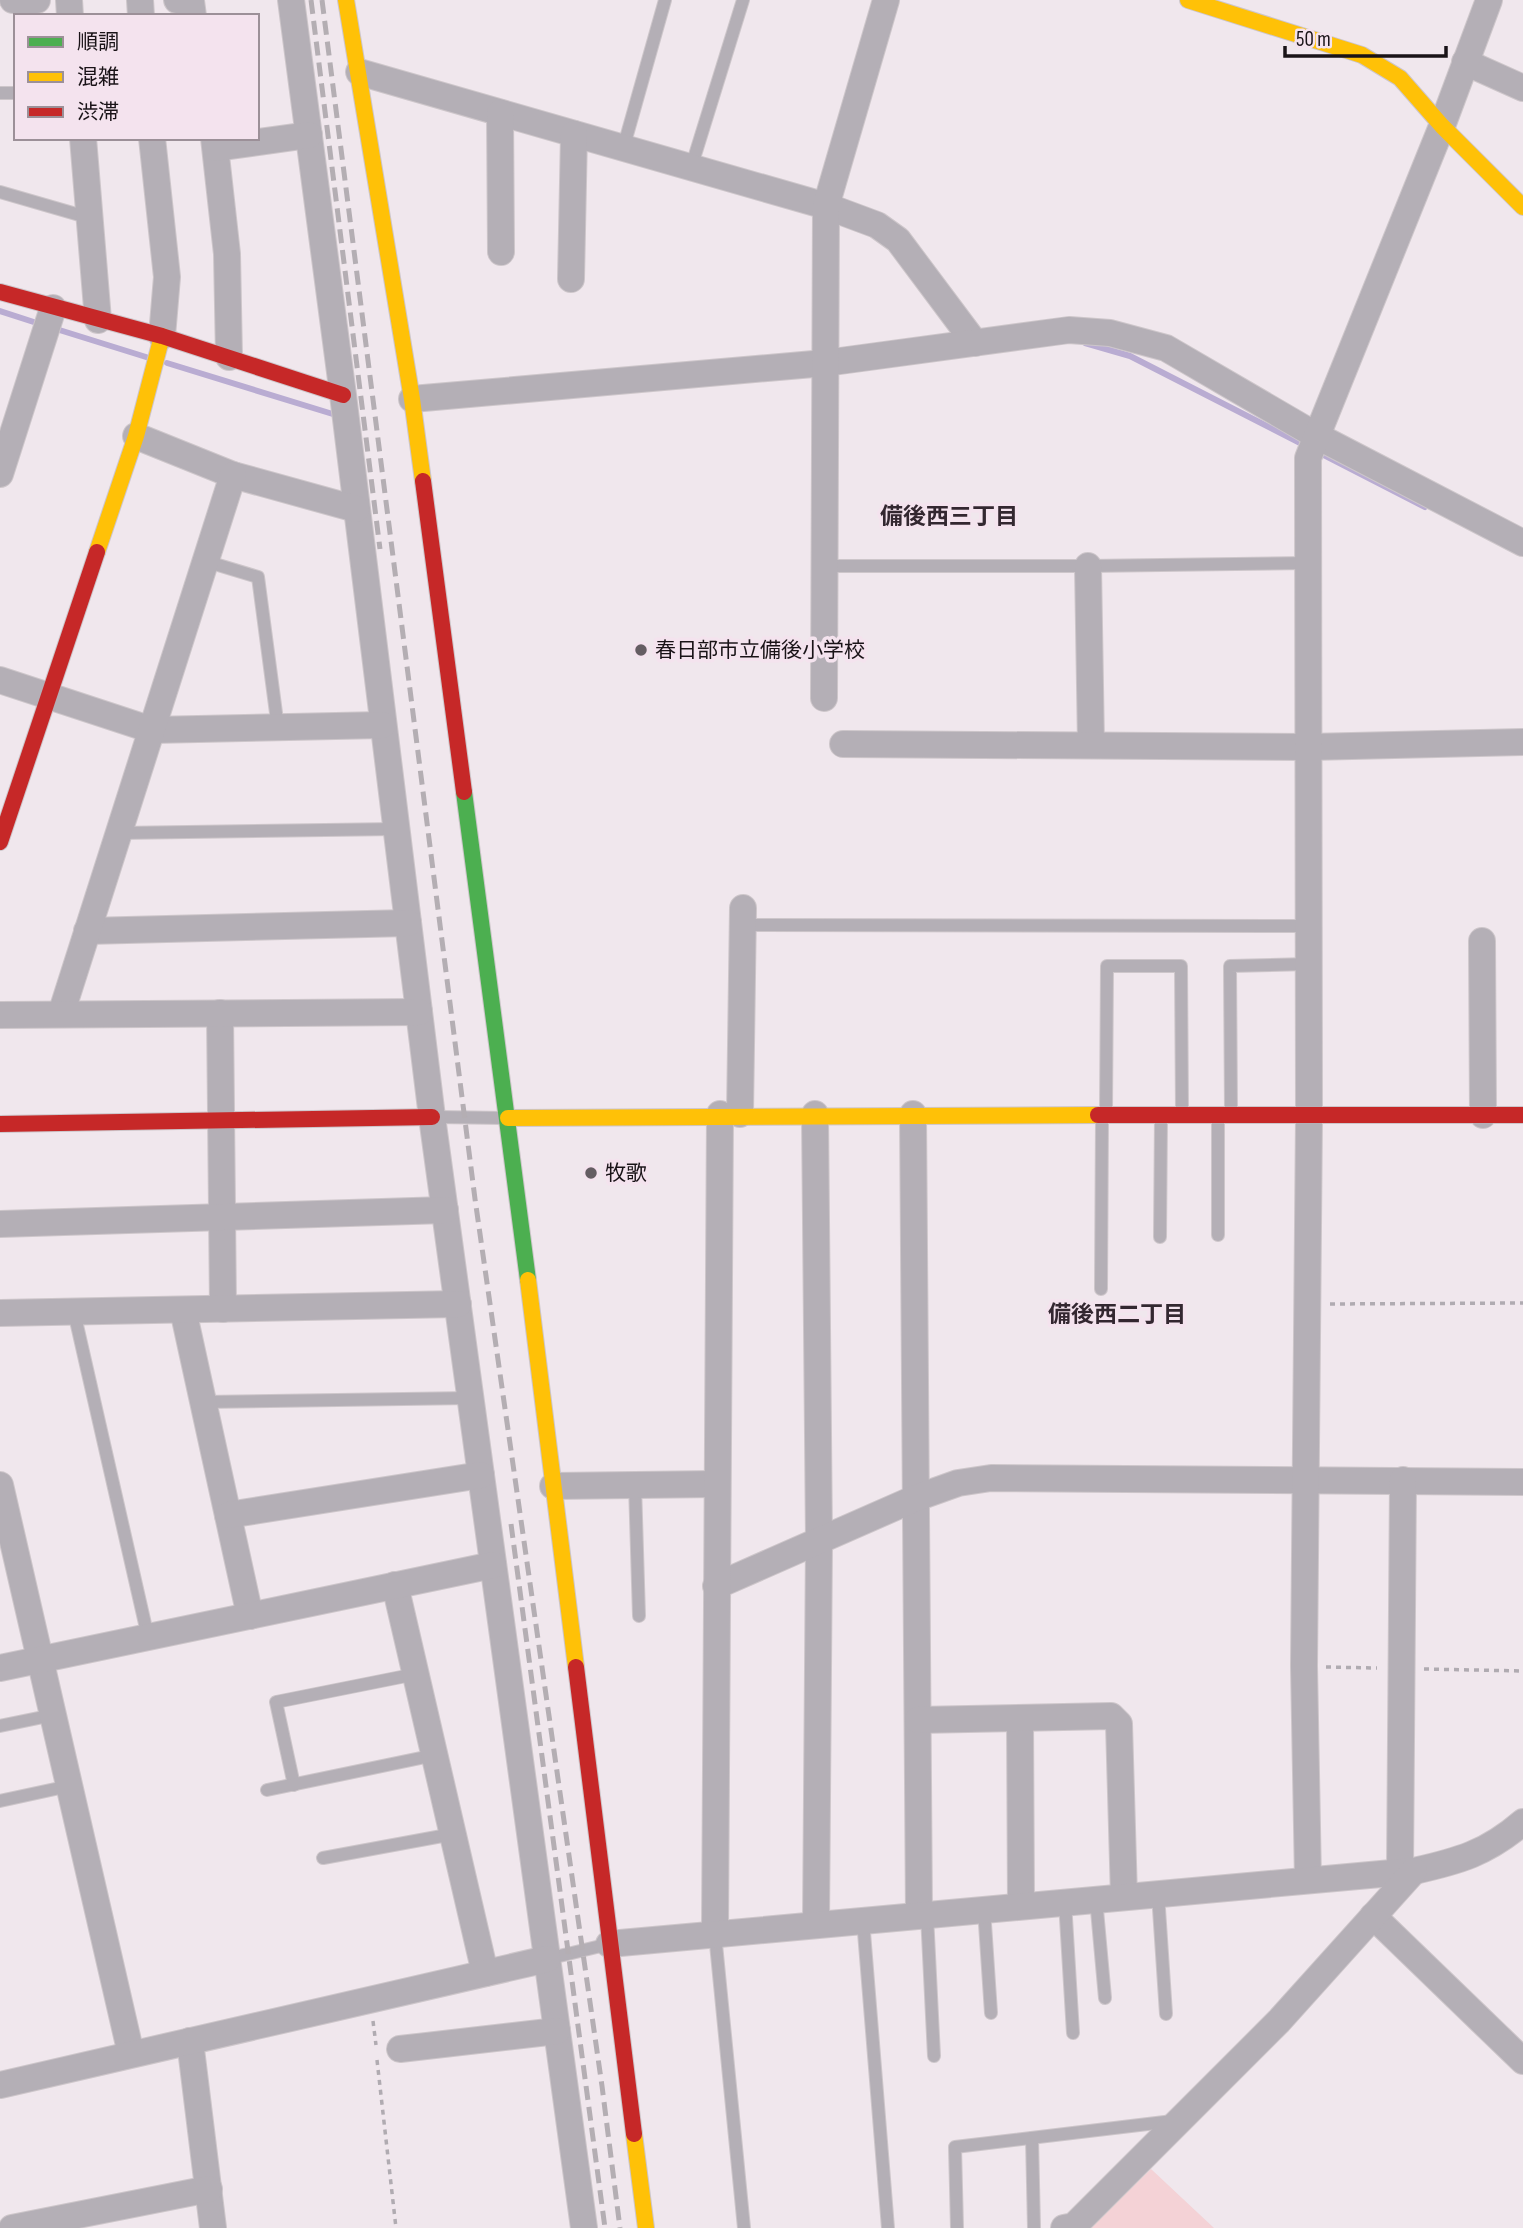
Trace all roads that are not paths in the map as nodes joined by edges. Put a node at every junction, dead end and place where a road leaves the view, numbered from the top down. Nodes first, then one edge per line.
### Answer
1 (14, 0) edge
2 (37, 0) edge
3 (177, 0) edge
4 (291, 0) edge
5 (346, 0) edge
6 (665, 0) edge
7 (743, 0) edge
8 (886, 0) edge
9 (1188, 0) edge
10 (1486, 8) edge
11 (193, 14) edge
12 (1465, 62) junction
13 (359, 72) junction
14 (1523, 88) edge
15 (500, 113) junction
16 (1442, 126) junction
17 (574, 134) junction
18 (309, 135) junction
19 (259, 139) edge
20 (83, 140) edge
21 (152, 140) edge
22 (250, 140) edge
23 (215, 143) edge
24 (623, 149) junction
25 (691, 168) junction
26 (0, 192) edge
27 (826, 206) junction
28 (1523, 207) edge
29 (90, 218) junction
30 (501, 252) dead end
31 (571, 279) dead end
32 (0, 292) edge
33 (52, 308) junction
34 (98, 320) junction
35 (162, 336) junction
36 (975, 343) junction
37 (229, 357) junction
38 (825, 363) junction
39 (12, 396) edge
40 (343, 396) junction
41 (412, 399) junction
42 (135, 436) junction
43 (1318, 436) junction
44 (0, 474) edge
45 (233, 475) junction
46 (356, 509) junction
47 (1523, 543) edge
48 (205, 561) junction
49 (1308, 563) junction
50 (824, 566) junction
51 (1088, 566) junction
52 (0, 680) edge
53 (50, 697) junction
54 (824, 698) dead end
55 (382, 726) junction
56 (278, 729) junction
57 (152, 730) junction
58 (1523, 742) edge
59 (843, 744) dead end
60 (1091, 746) junction
61 (1309, 747) junction
62 (396, 828) junction
63 (119, 833) junction
64 (0, 842) edge
65 (743, 917) joint
66 (408, 923) junction
67 (1309, 926) junction
68 (87, 931) junction
69 (1482, 941) dead end
70 (1309, 964) junction
71 (419, 1012) junction
72 (220, 1013) junction
73 (61, 1014) junction
74 (0, 1015) edge
75 (730, 1114) junction
76 (815, 1114) junction
77 (913, 1114) junction
78 (1104, 1115) junction
79 (1483, 1115) junction
80 (1523, 1115) edge
81 (1161, 1116) junction
82 (1182, 1116) junction
83 (1224, 1116) junction
84 (432, 1117) junction
85 (1309, 1117) junction
86 (508, 1118) junction
87 (223, 1120) junction
88 (0, 1124) edge
89 (445, 1210) junction
90 (223, 1217) junction
91 (0, 1224) edge
92 (1218, 1235) dead end
93 (1160, 1237) dead end
94 (1101, 1289) dead end
95 (458, 1304) junction
96 (223, 1309) junction
97 (183, 1310) junction
98 (74, 1312) junction
99 (0, 1313) edge
100 (470, 1398) junction
101 (203, 1402) junction
102 (481, 1475) junction
103 (1404, 1480) junction
104 (1306, 1482) junction
105 (1523, 1482) edge
106 (717, 1484) junction
107 (0, 1485) edge
108 (635, 1485) junction
109 (553, 1486) junction
110 (916, 1498) junction
111 (228, 1515) junction
112 (6, 1540) edge
113 (819, 1541) junction
114 (493, 1565) junction
115 (395, 1585) junction
116 (716, 1586) junction
117 (250, 1616) junction
118 (639, 1616) dead end
119 (148, 1637) junction
120 (40, 1660) junction
121 (0, 1668) edge
122 (416, 1674) junction
123 (53, 1715) junction
124 (1020, 1718) junction
125 (918, 1720) junction
126 (0, 1726) edge
127 (435, 1755) junction
128 (294, 1785) junction
129 (69, 1786) junction
130 (267, 1790) dead end
131 (0, 1801) edge
132 (1523, 1822) edge
133 (453, 1834) junction
134 (323, 1858) dead end
135 (1407, 1871) junction
136 (1308, 1880) junction
137 (1158, 1894) junction
138 (1124, 1897) junction
139 (1096, 1899) junction
140 (1065, 1902) junction
141 (1021, 1906) junction
142 (984, 1909) junction
143 (923, 1915) junction
144 (1373, 1916) junction
145 (863, 1920) junction
146 (816, 1924) junction
147 (715, 1934) junction
148 (609, 1944) junction
149 (547, 1959) junction
150 (485, 1973) junction
151 (1105, 1998) dead end
152 (991, 2013) dead end
153 (1166, 2014) dead end
154 (557, 2031) junction
155 (1073, 2033) dead end
156 (190, 2041) junction
157 (400, 2049) dead end
158 (131, 2054) junction
159 (934, 2056) dead end
160 (1523, 2061) edge
161 (0, 2085) edge
162 (1179, 2121) junction
163 (1032, 2138) junction
164 (209, 2189) junction
165 (12, 2228) edge
166 (212, 2228) edge
167 (584, 2228) edge
168 (646, 2228) edge
169 (744, 2228) edge
170 (888, 2228) edge
171 (957, 2228) edge
172 (1034, 2228) edge
173 (1064, 2228) edge

1 - 2 street
3 - 11 street
4 - 18 street
5 - 13 street
6 - 24 lane
7 - 25 lane
8 - 27 street
9 - 16 street
10 - 12 street
12 - 14 street
12 - 16 street
13 - 15 street
13 - 41 street
15 - 17 street
15 - 30 street
16 - 28 street
16 - 43 street
17 - 24 street
17 - 31 street
18 - 19 street
18 - 40 street
20 - 29 street
21 - 35 street
22 - 23 street
23 - 37 street
24 - 25 street
25 - 27 street
26 - 29 lane
27 - 36 street
27 - 38 street
29 - 34 street
32 - 33 street
33 - 34 street
33 - 39 street
34 - 35 street
35 - 37 street
35 - 42 street
36 - 38 street
36 - 43 street
37 - 40 street
38 - 41 street
38 - 50 street
39 - 44 street
40 - 46 street
41 - 86 street
42 - 45 street
42 - 53 street
43 - 47 street
43 - 49 street
45 - 46 street
45 - 48 street
46 - 55 street
48 - 56 lane
48 - 57 street
49 - 51 lane
49 - 61 street
50 - 51 lane
50 - 54 street
51 - 60 street
52 - 53 street
53 - 57 street
53 - 64 street
55 - 56 street
55 - 62 street
56 - 57 street
57 - 63 street
58 - 61 street
59 - 60 street
60 - 61 street
61 - 67 street
62 - 63 lane
62 - 66 street
63 - 68 street
65 - 67 lane
65 - 75 street
66 - 68 street
66 - 71 street
67 - 70 street
68 - 73 street
69 - 79 street
70 - 83 lane
70 - 85 street
71 - 72 street
71 - 84 street
72 - 73 street
72 - 87 street
73 - 74 street
75 - 76 street
75 - 86 street
75 - 106 street
76 - 77 street
76 - 113 street
77 - 78 street
77 - 110 street
78 - 81 street
78 - 82 lane
78 - 94 lane
79 - 80 street
79 - 85 street
81 - 82 street
81 - 93 lane
82 - 83 street
83 - 85 street
83 - 92 lane
84 - 86 lane
84 - 87 street
84 - 89 street
85 - 104 street
86 - 109 street
87 - 88 street
87 - 90 street
89 - 90 street
89 - 95 street
90 - 91 street
90 - 96 street
95 - 96 street
95 - 100 street
96 - 97 street
97 - 98 street
97 - 101 street
98 - 99 street
98 - 119 lane
100 - 101 lane
100 - 102 street
101 - 111 street
102 - 111 street
102 - 114 street
103 - 104 street
103 - 105 street
103 - 135 street
104 - 110 street
104 - 136 street
106 - 108 street
106 - 116 street
107 - 112 street
108 - 109 street
108 - 118 lane
109 - 148 street
110 - 113 street
110 - 125 street
111 - 117 street
112 - 120 street
113 - 116 street
113 - 146 street
114 - 115 street
114 - 149 street
115 - 117 street
115 - 122 street
116 - 147 street
117 - 119 street
119 - 120 street
120 - 121 street
120 - 123 street
122 - 127 street
122 - 128 lane
123 - 126 lane
123 - 129 street
124 - 125 street
124 - 138 street
124 - 141 street
125 - 143 street
127 - 128 lane
127 - 133 street
128 - 130 lane
129 - 131 lane
129 - 158 street
132 - 135 street
133 - 134 lane
133 - 150 street
135 - 136 street
135 - 144 street
136 - 137 street
137 - 138 street
137 - 153 lane
138 - 139 street
139 - 140 street
139 - 151 lane
140 - 141 street
140 - 155 lane
141 - 142 street
142 - 143 street
142 - 152 lane
143 - 145 street
143 - 159 lane
144 - 160 street
144 - 162 street
145 - 146 street
145 - 170 lane
146 - 147 street
147 - 148 street
147 - 169 lane
148 - 149 lane
148 - 168 street
149 - 150 street
149 - 154 street
150 - 156 street
154 - 157 street
154 - 167 street
156 - 158 street
156 - 164 street
158 - 161 street
162 - 163 lane
162 - 173 street
163 - 171 lane
163 - 172 lane
164 - 165 street
164 - 166 street

